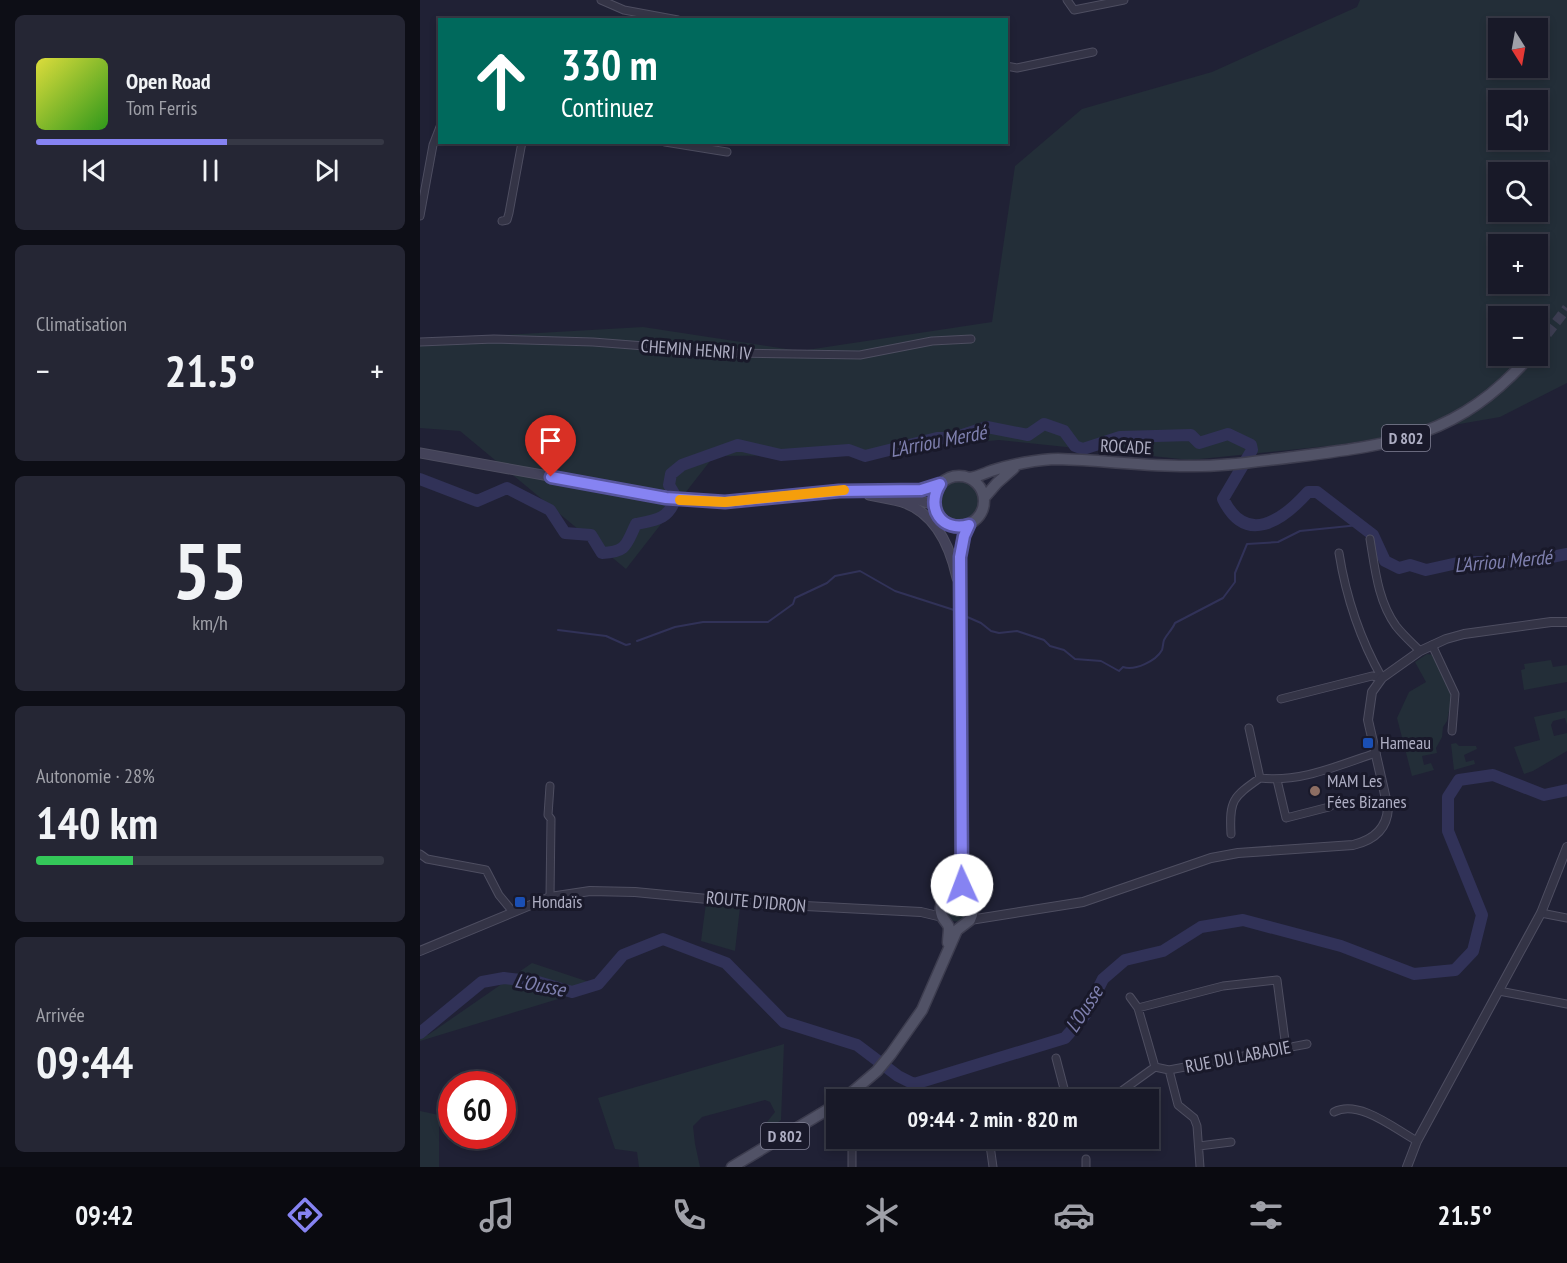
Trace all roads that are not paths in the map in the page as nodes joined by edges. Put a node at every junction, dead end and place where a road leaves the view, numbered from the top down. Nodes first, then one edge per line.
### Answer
1 (601, 0) edge
2 (1067, 0) edge
3 (1124, 0) edge
4 (666, 18) edge
5 (1093, 52) dead end
6 (1008, 66) edge
7 (438, 130) edge
8 (522, 144) edge
9 (676, 144) edge
10 (726, 152) dead end
11 (420, 216) edge
12 (502, 221) dead end
13 (971, 339) dead end
14 (420, 342) edge
15 (1521, 366) edge
16 (420, 453) edge
17 (1017, 466) junction
18 (969, 478) junction
19 (940, 484) junction
20 (818, 494) junction
21 (869, 495) junction
22 (984, 498) junction
23 (934, 506) junction
24 (949, 525) junction
25 (969, 525) junction
26 (1370, 539) dead end
27 (1339, 553) dead end
28 (960, 557) junction
29 (960, 593) junction
30 (1567, 622) edge
31 (1432, 645) junction
32 (1420, 651) junction
33 (1382, 678) junction
34 (1281, 699) dead end
35 (1249, 728) dead end
36 (1452, 731) dead end
37 (1376, 753) junction
38 (1260, 778) junction
39 (1277, 780) junction
40 (550, 786) dead end
41 (1335, 803) dead end
42 (1231, 834) dead end
43 (1567, 847) edge
44 (420, 854) edge
45 (550, 897) junction
46 (964, 898) junction
47 (942, 903) junction
48 (513, 912) junction
49 (923, 912) junction
50 (1541, 913) junction
51 (991, 915) junction
52 (1567, 918) edge
53 (944, 920) junction
54 (965, 923) junction
55 (420, 951) edge
56 (943, 961) junction
57 (1499, 991) junction
58 (1130, 997) dead end
59 (1567, 1004) edge
60 (1138, 1008) junction
61 (1306, 1044) dead end
62 (1286, 1048) junction
63 (1056, 1058) dead end
64 (1155, 1067) junction
65 (1169, 1070) junction
66 (855, 1089) edge
67 (1064, 1089) edge
68 (1124, 1089) edge
69 (826, 1111) edge
70 (1334, 1112) dead end
71 (1417, 1141) junction
72 (1231, 1142) dead end
73 (1199, 1146) junction
74 (852, 1149) edge
75 (991, 1149) edge
76 (732, 1167) edge
77 (852, 1167) edge
78 (993, 1167) edge
79 (1200, 1167) edge
80 (1407, 1167) edge

1 - 4 street
2 - 3 street
5 - 6 street
7 - 11 street
8 - 12 street
9 - 10 street
13 - 14 street, CHEMIN HENRI IV
15 - 17 main road, ROCADE / D 802
16 - 20 main road
17 - 18 main road, D 802
17 - 22 main road
18 - 19 main road
18 - 22 main road
19 - 20 main road
19 - 23 main road
20 - 21 main road
21 - 23 main road
21 - 29 main road
22 - 25 main road
23 - 24 main road
24 - 25 main road
24 - 28 main road
25 - 28 main road
26 - 32 street
27 - 33 street
28 - 29 main road
29 - 46 main road
30 - 31 street
31 - 32 street
31 - 36 street
32 - 33 street
33 - 34 street
33 - 37 street
35 - 38 street
37 - 39 street
37 - 51 street
38 - 39 street
38 - 42 street
39 - 41 street
40 - 45 street
43 - 50 street
44 - 48 street
45 - 48 street, ROUTE D'IDRON
45 - 49 street, ROUTE D'IDRON
46 - 47 main road
46 - 51 street
46 - 54 main road
47 - 49 street, ROUTE D'IDRON
47 - 53 main road
48 - 55 street, ROUTE D'IDRON
49 - 53 street, ROUTE D'IDRON
50 - 52 street
50 - 57 street
51 - 54 street
53 - 54 main road
53 - 56 main road
54 - 56 main road
56 - 66 main road
57 - 59 street
57 - 71 street
58 - 60 street
60 - 62 street
60 - 64 street
61 - 62 street, RUE DU LABADIE
62 - 65 street, RUE DU LABADIE
63 - 67 street
64 - 65 street
64 - 68 street
65 - 73 street
69 - 76 main road, D 802
70 - 71 street
71 - 80 street
72 - 73 street
73 - 79 street
74 - 77 street
75 - 78 street

